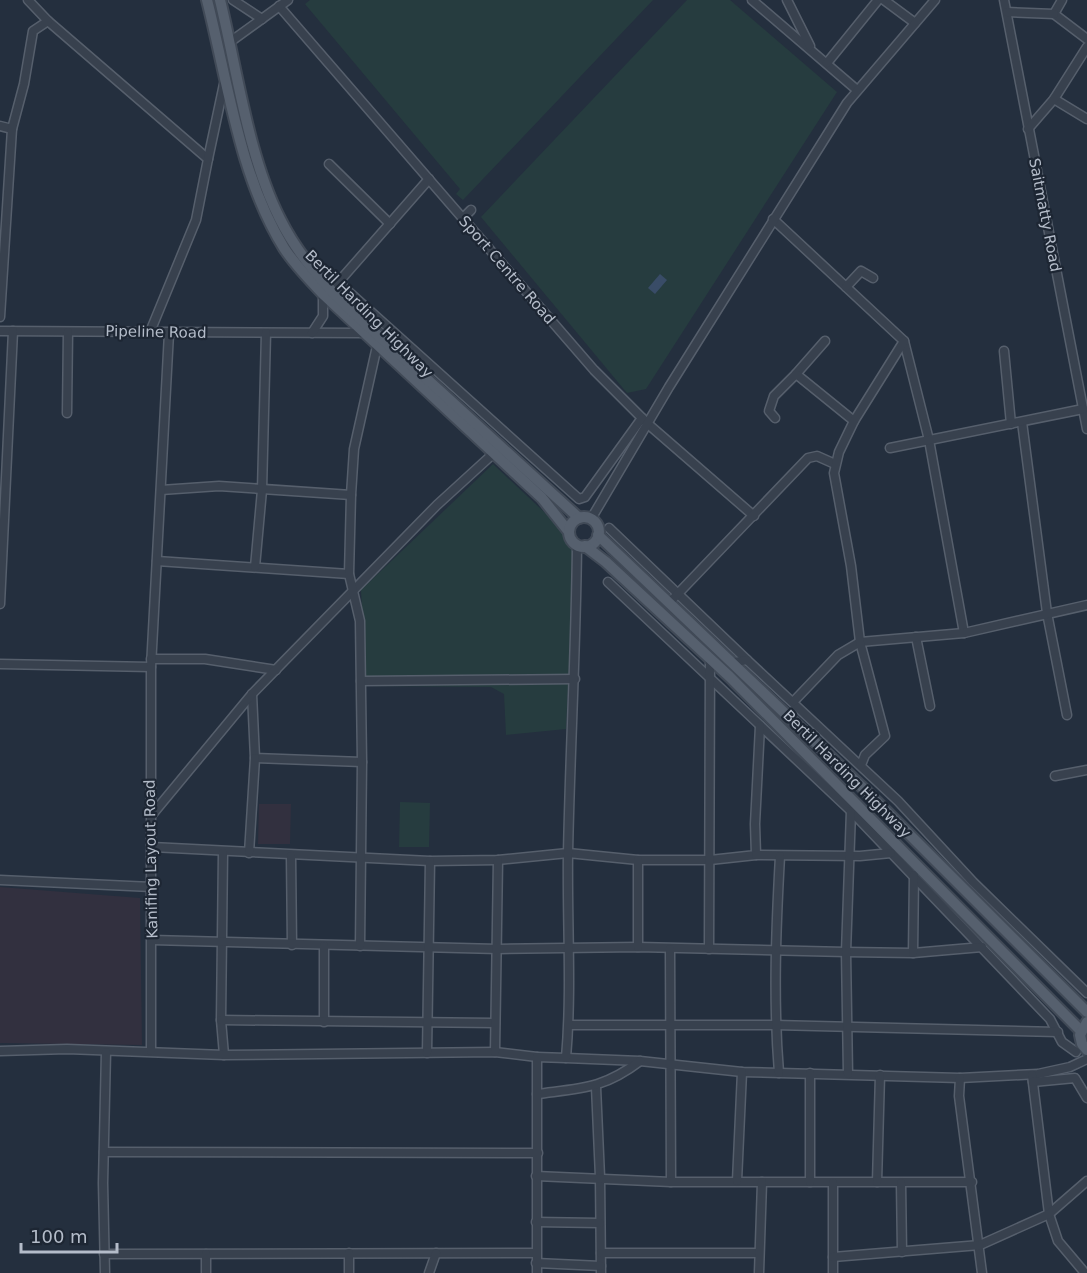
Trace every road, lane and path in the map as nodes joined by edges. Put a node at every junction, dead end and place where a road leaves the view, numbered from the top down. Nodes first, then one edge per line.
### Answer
1 (28, 0) edge
2 (207, 0) edge
3 (219, 0) edge
4 (233, 0) edge
5 (288, 0) edge
6 (752, 0) edge
7 (787, 0) edge
8 (878, 0) edge
9 (884, 0) edge
10 (935, 0) edge
11 (1004, 0) edge
12 (1062, 0) edge
13 (279, 6) junction
14 (1007, 12) junction
15 (1054, 14) junction
16 (262, 18) junction
17 (48, 21) junction
18 (915, 23) junction
19 (1087, 39) edge
20 (230, 42) junction
21 (811, 49) junction
22 (1086, 50) edge
23 (827, 63) junction
24 (225, 77) junction
25 (856, 90) junction
26 (1054, 99) junction
27 (1087, 119) edge
28 (0, 126) edge
29 (12, 129) junction
30 (1028, 129) junction
31 (208, 159) junction
32 (329, 164) dead end
33 (429, 179) junction
34 (4, 198) edge
35 (471, 210) dead end
36 (463, 219) junction
37 (773, 219) junction
38 (390, 224) junction
39 (1, 258) edge
40 (873, 278) dead end
41 (846, 287) junction
42 (331, 289) junction
43 (0, 317) edge
44 (0, 331) edge
45 (13, 331) junction
46 (68, 332) junction
47 (150, 332) junction
48 (169, 333) junction
49 (266, 333) junction
50 (312, 333) junction
51 (363, 333) junction
52 (825, 341) dead end
53 (904, 341) junction
54 (377, 346) junction
55 (1004, 351) dead end
56 (796, 374) junction
57 (1083, 409) junction
58 (67, 413) dead end
59 (774, 418) dead end
60 (645, 421) junction
61 (854, 421) junction
62 (1022, 422) junction
63 (1011, 424) junction
64 (1087, 429) edge
65 (928, 440) junction
66 (890, 448) dead end
67 (494, 453) junction
68 (835, 464) junction
69 (161, 490) junction
70 (261, 490) junction
71 (351, 495) junction
72 (754, 516) junction
73 (585, 518) junction
74 (609, 528) dead end
75 (569, 532) junction
76 (598, 535) junction
77 (581, 546) junction
78 (156, 561) junction
79 (255, 567) junction
80 (350, 574) junction
81 (608, 582) dead end
82 (679, 592) junction
83 (353, 593) junction
84 (670, 602) junction
85 (0, 604) edge
86 (1087, 605) edge
87 (1047, 613) junction
88 (964, 633) junction
89 (916, 637) junction
90 (860, 642) junction
91 (710, 659) junction
92 (747, 660) junction
93 (735, 662) junction
94 (151, 663) junction
95 (0, 664) edge
96 (276, 670) junction
97 (575, 679) junction
98 (712, 680) junction
99 (361, 681) junction
100 (252, 694) junction
101 (794, 701) junction
102 (930, 706) dead end
103 (1067, 716) dead end
104 (760, 726) junction
105 (255, 758) junction
106 (362, 762) junction
107 (861, 765) junction
108 (1087, 770) edge
109 (1055, 776) dead end
110 (850, 811) junction
111 (151, 816) junction
112 (152, 847) junction
113 (891, 852) junction
114 (223, 853) junction
115 (249, 853) junction
116 (568, 853) junction
117 (756, 855) junction
118 (291, 856) junction
119 (780, 856) junction
120 (850, 856) junction
121 (360, 858) junction
122 (498, 860) junction
123 (639, 860) junction
124 (710, 860) junction
125 (430, 861) junction
126 (914, 875) junction
127 (0, 880) edge
128 (152, 887) junction
129 (152, 940) junction
130 (221, 944) junction
131 (292, 945) junction
132 (324, 946) junction
133 (360, 946) junction
134 (638, 947) junction
135 (982, 947) junction
136 (429, 948) junction
137 (498, 949) junction
138 (568, 949) junction
139 (670, 949) junction
140 (709, 949) junction
141 (775, 950) junction
142 (846, 952) junction
143 (913, 952) junction
144 (1087, 993) edge
145 (1087, 1012) edge
146 (221, 1020) junction
147 (324, 1022) junction
148 (427, 1022) junction
149 (495, 1023) junction
150 (569, 1025) junction
151 (775, 1025) junction
152 (671, 1026) junction
153 (846, 1028) junction
154 (1082, 1029) edge
155 (1058, 1032) junction
156 (151, 1051) junction
157 (1082, 1051) edge
158 (0, 1052) edge
159 (106, 1052) junction
160 (495, 1052) junction
161 (427, 1053) junction
162 (224, 1055) junction
163 (537, 1057) junction
164 (566, 1058) junction
165 (1087, 1059) edge
166 (640, 1061) junction
167 (670, 1066) junction
168 (1070, 1067) junction
169 (742, 1072) junction
170 (779, 1073) junction
171 (810, 1073) junction
172 (848, 1074) junction
173 (880, 1075) junction
174 (960, 1078) junction
175 (1032, 1078) junction
176 (596, 1087) junction
177 (537, 1094) junction
178 (1087, 1098) edge
179 (104, 1152) junction
180 (538, 1153) junction
181 (536, 1176) junction
182 (600, 1178) junction
183 (737, 1181) junction
184 (1087, 1181) edge
185 (671, 1182) junction
186 (762, 1182) junction
187 (810, 1182) junction
188 (877, 1182) junction
189 (972, 1182) junction
190 (832, 1183) junction
191 (901, 1183) junction
192 (1049, 1214) junction
193 (536, 1222) junction
194 (600, 1223) junction
195 (980, 1245) junction
196 (902, 1252) junction
197 (349, 1253) junction
198 (436, 1253) junction
199 (536, 1253) junction
200 (601, 1253) junction
201 (758, 1253) junction
202 (104, 1254) junction
203 (206, 1254) junction
204 (833, 1257) junction
205 (536, 1263) junction
206 (601, 1269) edge
207 (105, 1273) edge
208 (206, 1273) edge
209 (349, 1273) edge
210 (429, 1273) edge
211 (537, 1273) edge
212 (759, 1273) edge
213 (833, 1273) edge
214 (982, 1273) edge
215 (1085, 1273) edge

1 - 17 street
2 - 24 main road, Bertil Harding Highway
3 - 20 main road, Bertil Harding Highway
4 - 16 street
5 - 13 street
6 - 21 street
7 - 21 street
8 - 23 street
9 - 18 street
10 - 18 street
11 - 14 street, Saitmatty Road
12 - 15 street
13 - 16 street
13 - 33 street, Sport Centre Road
14 - 15 street
14 - 30 street, Saitmatty Road
15 - 19 street
16 - 20 street
17 - 29 street
17 - 31 street
18 - 25 street
20 - 42 main road, Bertil Harding Highway
21 - 23 street
22 - 26 street
23 - 25 street
24 - 31 street
24 - 42 main road, Bertil Harding Highway
25 - 37 street
26 - 27 street
26 - 30 street
28 - 29 street
29 - 34 street
30 - 57 street, Saitmatty Road
31 - 47 street
32 - 38 street
33 - 36 street, Sport Centre Road
33 - 38 street
34 - 39 street
35 - 36 street
36 - 60 street, Sport Centre Road
37 - 41 street
37 - 60 street
38 - 42 street
39 - 43 street
40 - 41 street
41 - 53 street
42 - 50 street
42 - 51 main road, Bertil Harding Highway
42 - 60 street
42 - 73 main road, Bertil Harding Highway
44 - 45 street, Pipeline Road
45 - 46 street, Pipeline Road
45 - 85 street
46 - 47 street, Pipeline Road
46 - 58 street
47 - 48 street, Pipeline Road
48 - 49 street, Pipeline Road
48 - 69 street, Kanifing Layout Road
49 - 50 street, Pipeline Road
49 - 70 street
50 - 51 street, Pipeline Road
51 - 54 main road, Bertil Harding Highway
52 - 56 street
53 - 61 street
53 - 65 street
54 - 67 main road, Bertil Harding Highway
54 - 71 street
55 - 63 street
56 - 59 street
56 - 61 street
57 - 62 street
57 - 64 street, Saitmatty Road
60 - 72 street, Sport Centre Road
60 - 73 street
61 - 68 street
62 - 63 street
62 - 87 street
63 - 65 street
65 - 66 street
65 - 88 street
67 - 75 main road, Bertil Harding Highway
67 - 83 street
68 - 72 street
68 - 90 street
69 - 70 street
69 - 78 street, Kanifing Layout Road
70 - 71 street
70 - 79 street
71 - 80 street
72 - 82 street
73 - 75 main road
73 - 76 main road
74 - 82 street
75 - 77 main road
76 - 77 main road
76 - 84 main road, Bertil Harding Highway
77 - 91 main road, Bertil Harding Highway
77 - 97 street
78 - 79 street
78 - 94 street, Kanifing Layout Road
79 - 80 street
80 - 83 street
81 - 98 street
82 - 84 street
82 - 92 street
83 - 96 street
83 - 99 street
84 - 93 main road, Bertil Harding Highway
86 - 87 street
87 - 88 street
87 - 103 street
88 - 89 street
89 - 90 street
89 - 102 street
90 - 101 street
90 - 107 street
91 - 98 street
91 - 154 main road, Bertil Harding Highway
92 - 93 street
92 - 101 street
93 - 145 main road, Bertil Harding Highway
94 - 95 street
94 - 96 street
94 - 111 street, Kanifing Layout Road
96 - 100 street
97 - 99 street
97 - 116 street
98 - 104 street
98 - 124 street
99 - 106 street
100 - 105 street
100 - 111 street
101 - 107 street
104 - 110 street
104 - 117 street
105 - 106 street
105 - 115 street
106 - 121 street
107 - 144 street
108 - 109 street
110 - 113 street
110 - 120 street
111 - 112 street, Kanifing Layout Road
112 - 114 street
112 - 128 street, Kanifing Layout Road
113 - 120 street
113 - 126 street
114 - 115 street
114 - 130 street
115 - 118 street
116 - 122 street
116 - 123 street
116 - 138 street
117 - 119 street
117 - 124 street
118 - 121 street
118 - 131 street
119 - 120 street
119 - 141 street
120 - 142 street
121 - 125 street
121 - 133 street
122 - 125 street
122 - 137 street
123 - 124 street
123 - 134 street
124 - 140 street
125 - 136 street
126 - 135 street
126 - 143 street
127 - 128 street
128 - 129 street, Kanifing Layout Road
129 - 130 street
129 - 156 street, Kanifing Layout Road
130 - 131 street
130 - 146 street
131 - 132 street
132 - 133 street
132 - 147 street
133 - 136 street
134 - 138 street
134 - 139 street
135 - 143 street
135 - 155 street
136 - 137 street
136 - 148 street
137 - 138 street
137 - 149 street
138 - 150 street
139 - 140 street
139 - 152 street
140 - 141 street
141 - 142 street
141 - 151 street
142 - 143 street
142 - 153 street
146 - 147 street
146 - 162 street
147 - 148 street
148 - 149 street
148 - 161 street
149 - 160 street
150 - 152 street
150 - 164 street
151 - 152 street
151 - 153 street
151 - 170 street
152 - 167 street
153 - 155 street
153 - 172 street
154 - 157 main road, Bertil Harding Highway
155 - 157 street
156 - 159 street
156 - 162 street
157 - 168 street
158 - 159 street
159 - 179 street
160 - 161 street
160 - 163 street
161 - 162 street
163 - 164 street
163 - 177 street
164 - 166 street
165 - 168 street
166 - 167 street
166 - 176 street
167 - 169 street
167 - 185 street
168 - 175 street
169 - 170 street
169 - 183 street
170 - 171 street
171 - 172 street
171 - 187 street
172 - 173 street
173 - 174 street
173 - 188 street
174 - 175 street
174 - 189 street
175 - 178 street
175 - 192 street
176 - 177 street
176 - 182 street
177 - 180 street
179 - 180 street
179 - 202 street
180 - 181 street
181 - 182 street
181 - 193 street
182 - 185 street
182 - 194 street
183 - 185 street
183 - 186 street
184 - 192 street
186 - 187 street
186 - 201 street
187 - 190 street
188 - 190 street
188 - 191 street
189 - 191 street
189 - 195 street
190 - 204 street
191 - 196 street
192 - 195 street
192 - 215 street
193 - 194 street
193 - 199 street
194 - 200 street
195 - 196 street
195 - 214 street
196 - 204 street
197 - 198 street
197 - 203 street
197 - 209 street
198 - 199 street
198 - 210 street
199 - 205 street
200 - 201 street
200 - 206 street
201 - 212 street
202 - 203 street
202 - 207 street
203 - 208 street
204 - 213 street
205 - 206 street
205 - 211 street

